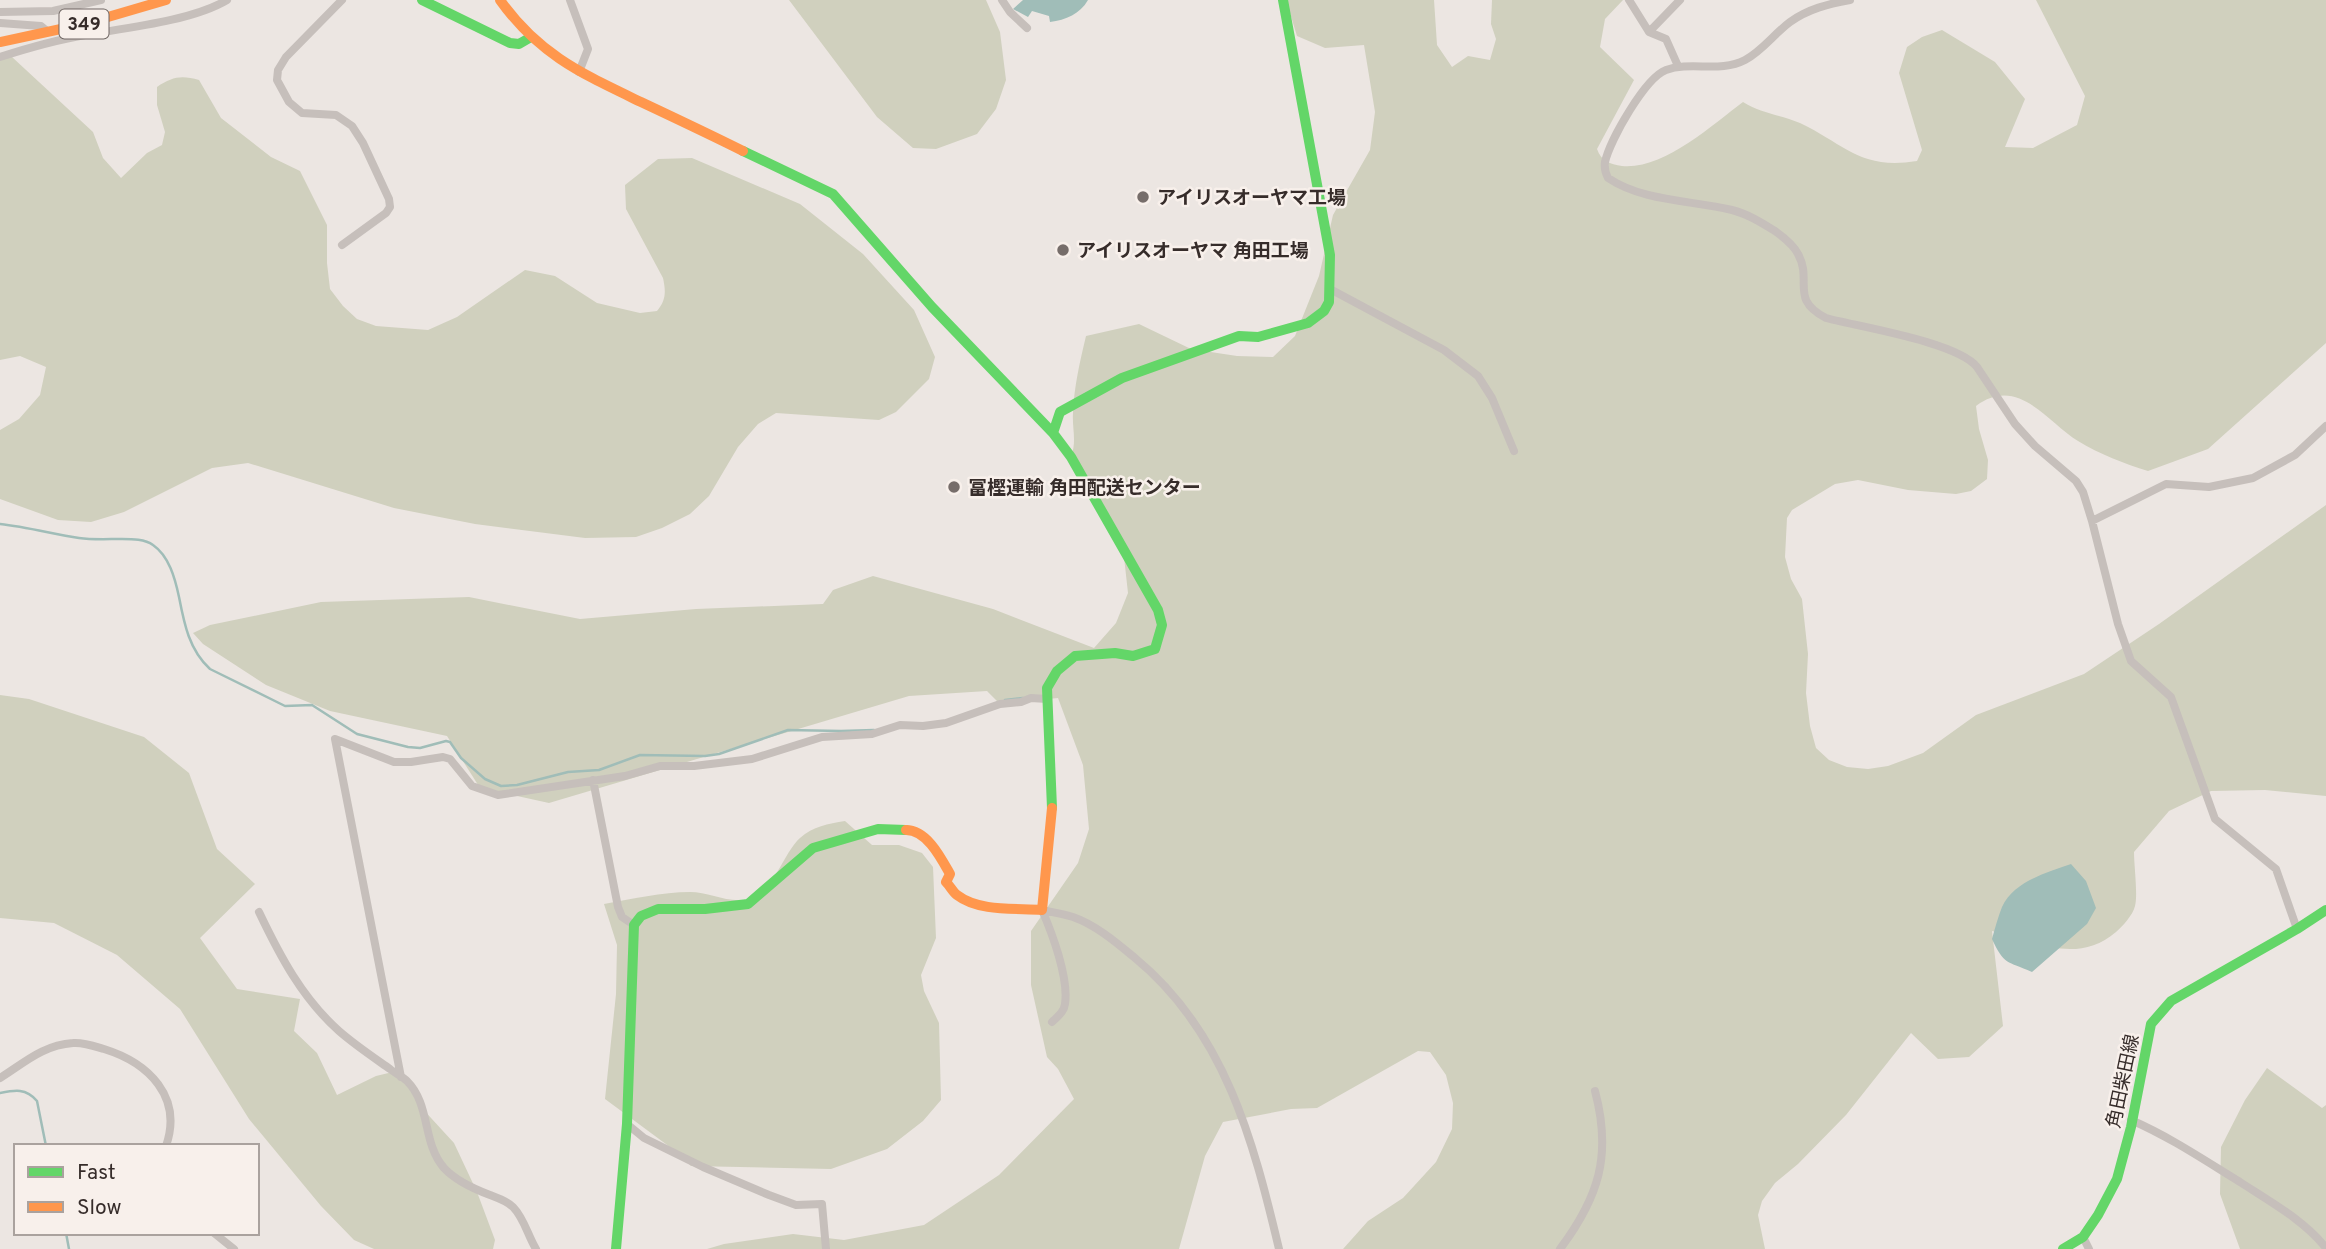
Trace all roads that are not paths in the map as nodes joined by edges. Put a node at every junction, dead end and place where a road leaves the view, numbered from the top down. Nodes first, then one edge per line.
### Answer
1 (101, 0) edge
2 (166, 0) edge
3 (227, 0) edge
4 (342, 0) edge
5 (422, 0) edge
6 (500, 0) edge
7 (570, 0) edge
8 (1002, 0) edge
9 (1283, 0) edge
10 (1629, 0) edge
11 (1680, 0) edge
12 (1850, 0) edge
13 (0, 12) edge
14 (0, 23) edge
15 (1027, 28) dead end
16 (48, 32) junction
17 (1649, 32) junction
18 (531, 37) junction
19 (0, 42) edge
20 (0, 57) edge
21 (1678, 66) junction
22 (579, 72) junction
23 (342, 245) dead end
24 (1330, 289) junction
25 (2326, 426) edge
26 (1053, 433) junction
27 (1514, 451) dead end
28 (2092, 520) junction
29 (1047, 699) junction
30 (593, 780) junction
31 (2326, 909) edge
32 (1042, 910) junction
33 (259, 912) dead end
34 (634, 925) junction
35 (2297, 929) junction
36 (1052, 1021) dead end
37 (0, 1077) edge
38 (401, 1077) junction
39 (1595, 1091) dead end
40 (2131, 1120) junction
41 (627, 1124) junction
42 (167, 1144) edge
43 (216, 1235) edge
44 (2083, 1237) junction
45 (2326, 1248) edge
46 (234, 1249) edge
47 (536, 1249) edge
48 (616, 1249) edge
49 (826, 1249) edge
50 (1279, 1249) edge
51 (1560, 1249) edge
52 (2063, 1249) edge
53 (2089, 1249) edge

1 - 13 street
2 - 16 main road, 349
3 - 20 street
4 - 23 street
5 - 18 main road
6 - 18 main road
7 - 22 street
8 - 15 street
9 - 24 main road
10 - 17 street
11 - 17 street
12 - 21 street
14 - 16 street
16 - 19 main road, 349
17 - 21 street
18 - 22 main road
21 - 28 street
22 - 26 main road
24 - 26 main road
24 - 27 street
25 - 28 street
26 - 29 main road
28 - 35 street
29 - 30 street
29 - 32 main road
30 - 34 street
30 - 38 street
31 - 35 main road, 角田柴田線
32 - 34 main road
32 - 36 street
32 - 50 street
33 - 38 street
34 - 41 main road
35 - 40 main road, 角田柴田線
37 - 42 street
38 - 47 street
39 - 51 street
40 - 44 main road, 角田柴田線
40 - 45 street
41 - 48 main road
41 - 49 street
43 - 46 street
44 - 52 main road, 角田柴田線
44 - 53 street

